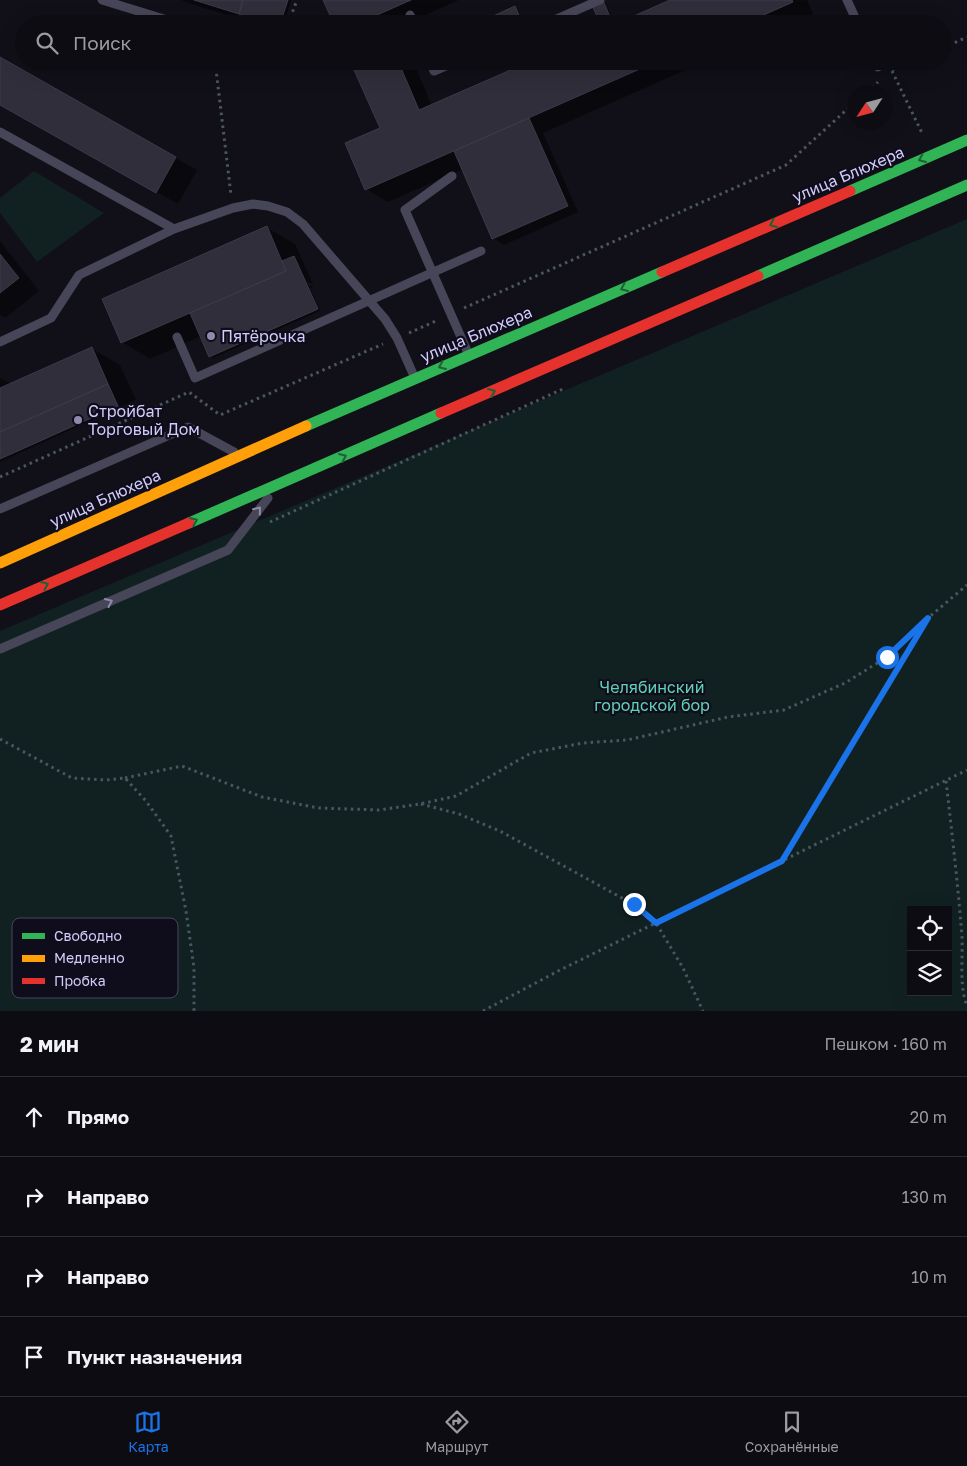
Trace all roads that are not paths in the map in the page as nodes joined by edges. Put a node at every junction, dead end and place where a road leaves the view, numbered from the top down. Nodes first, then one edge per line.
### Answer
1 (102, 0) edge
2 (600, 0) edge
3 (847, 0) edge
4 (151, 15) edge
5 (565, 15) edge
6 (854, 15) edge
7 (0, 132) edge
8 (967, 140) edge
9 (452, 176) dead end
10 (967, 185) edge
11 (174, 229) junction
12 (480, 251) dead end
13 (433, 272) junction
14 (369, 300) junction
15 (177, 337) dead end
16 (0, 342) edge
17 (469, 355) junction
18 (415, 378) junction
19 (238, 455) junction
20 (279, 485) junction
21 (0, 509) edge
22 (0, 563) edge
23 (0, 605) edge
24 (0, 649) edge

1 - 4 lane
2 - 5 lane
3 - 6 lane
7 - 11 lane
8 -> 17 main road, улица Блюхера
9 - 13 lane
20 -> 10 main road
11 - 14 lane
11 - 16 lane
12 - 13 lane
13 - 14 lane
13 - 17 lane
14 - 15 lane
14 - 18 lane
17 -> 18 main road, улица Блюхера
18 - 19 main road, улица Блюхера
19 - 21 lane
19 - 22 main road, улица Блюхера
23 -> 20 main road
24 -> 20 lane

